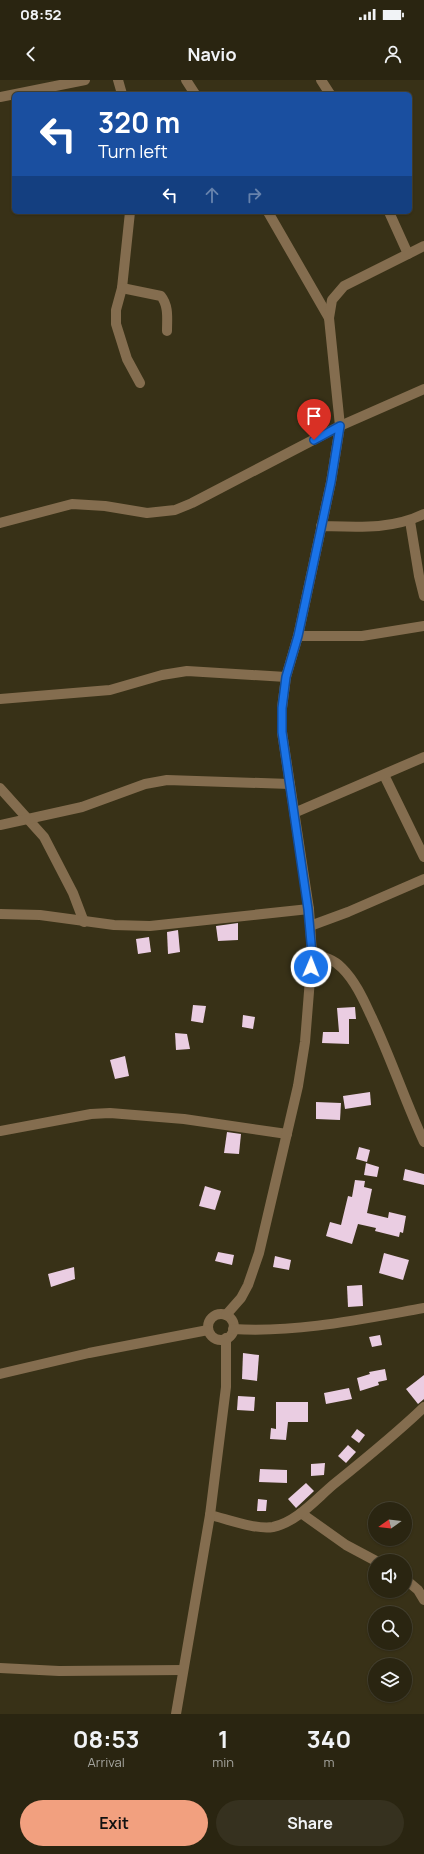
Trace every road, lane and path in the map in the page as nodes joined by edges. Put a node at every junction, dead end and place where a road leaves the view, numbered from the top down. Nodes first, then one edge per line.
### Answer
1 (118, 80) edge
2 (186, 80) edge
3 (321, 80) edge
4 (79, 81) edge
5 (25, 92) edge
6 (121, 92) edge
7 (193, 92) edge
8 (329, 92) edge
9 (12, 95) edge
10 (0, 97) edge
11 (130, 214) edge
12 (269, 214) edge
13 (390, 214) edge
14 (424, 246) edge
15 (408, 254) junction
16 (122, 288) junction
17 (329, 318) junction
18 (167, 331) dead end
19 (140, 383) dead end
20 (424, 389) edge
21 (340, 426) junction
22 (424, 514) edge
23 (410, 521) junction
24 (0, 523) edge
25 (321, 526) junction
26 (424, 596) edge
27 (424, 626) edge
28 (298, 636) junction
29 (286, 677) junction
30 (0, 699) edge
31 (424, 757) edge
32 (384, 775) junction
33 (290, 784) junction
34 (0, 788) edge
35 (294, 813) junction
36 (29, 820) junction
37 (0, 825) edge
38 (424, 857) edge
39 (424, 879) edge
40 (308, 909) junction
41 (0, 914) edge
42 (84, 922) junction
43 (310, 926) junction
44 (312, 954) junction
45 (0, 1131) edge
46 (287, 1134) junction
47 (424, 1142) edge
48 (424, 1308) edge
49 (226, 1315) junction
50 (233, 1329) junction
51 (208, 1330) junction
52 (226, 1338) junction
53 (0, 1374) edge
54 (424, 1406) edge
55 (300, 1513) junction
56 (210, 1515) junction
57 (368, 1557) edge
58 (412, 1585) edge
59 (424, 1600) edge
60 (0, 1668) edge
61 (184, 1670) junction
62 (176, 1714) edge

1 - 6 street
2 - 7 street
3 - 8 street
4 - 5 street
9 - 10 street
11 - 16 street
12 - 17 street
13 - 15 street
14 - 15 street
15 - 17 street
16 - 18 street
16 - 19 street
17 - 21 street
20 - 21 street
21 - 24 street
21 - 25 street
22 - 23 street
23 - 25 street
23 - 26 street
25 - 28 street
27 - 28 street
28 - 29 street
29 - 30 street
29 - 33 street
31 - 32 street
32 - 35 street
32 - 38 street
33 - 35 street
33 - 36 street
34 - 36 street
35 - 40 street
36 - 37 street
36 - 42 street
39 - 43 street
40 - 42 street
40 - 43 street
41 - 42 street
43 - 44 street
44 - 46 street
44 - 47 street
45 - 46 street
46 - 49 street
48 - 50 street
49 - 50 street
49 - 51 street
50 - 52 street
51 - 52 street
51 - 53 street
52 - 56 street
54 - 55 street
55 - 56 street
55 - 57 street
56 - 61 street
58 - 59 street
60 - 61 street
61 - 62 street

